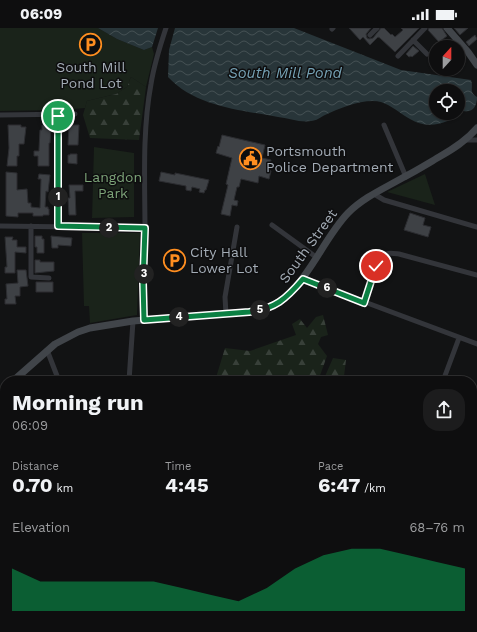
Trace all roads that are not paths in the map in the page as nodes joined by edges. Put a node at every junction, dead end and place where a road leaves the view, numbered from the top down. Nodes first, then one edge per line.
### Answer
1 (166, 28) edge
2 (377, 28) edge
3 (425, 28) edge
4 (447, 28) edge
5 (370, 35) dead end
6 (413, 40) junction
7 (427, 54) dead end
8 (398, 56) dead end
9 (477, 65) edge
10 (75, 114) dead end
11 (0, 115) edge
12 (58, 116) junction
13 (384, 125) dead end
14 (477, 128) edge
15 (466, 140) junction
16 (477, 140) edge
17 (406, 177) junction
18 (374, 194) junction
19 (272, 225) dead end
20 (0, 226) edge
21 (31, 226) junction
22 (58, 226) junction
23 (237, 227) dead end
24 (477, 227) edge
25 (145, 228) junction
26 (316, 257) junction
27 (477, 275) edge
28 (49, 278) dead end
29 (303, 279) junction
30 (364, 303) junction
31 (226, 314) junction
32 (144, 320) junction
33 (133, 321) junction
34 (459, 338) junction
35 (477, 344) edge
36 (47, 350) junction
37 (18, 376) edge
38 (57, 376) edge
39 (129, 376) edge
40 (445, 376) edge

1 - 25 street
2 - 5 street
3 - 6 street
4 - 9 street
6 - 7 street
6 - 8 street
10 - 12 street
11 - 12 street
12 - 22 street
13 - 17 street
14 - 15 street, South Street
15 - 16 street
15 - 17 street, South Street
17 - 18 street, South Street
18 - 24 street
18 - 26 street, South Street
19 - 26 street
20 - 21 street
21 - 22 street
21 - 28 street
22 - 25 street
23 - 31 street
25 - 32 street
26 - 29 street, South Street
27 - 30 street
29 - 30 street
29 - 31 street, South Street
30 - 34 street
31 - 32 street, South Street
32 - 33 street, South Street
33 - 36 street, South Street
33 - 39 street
34 - 35 street
34 - 40 street
36 - 37 street, South Street
36 - 38 street

